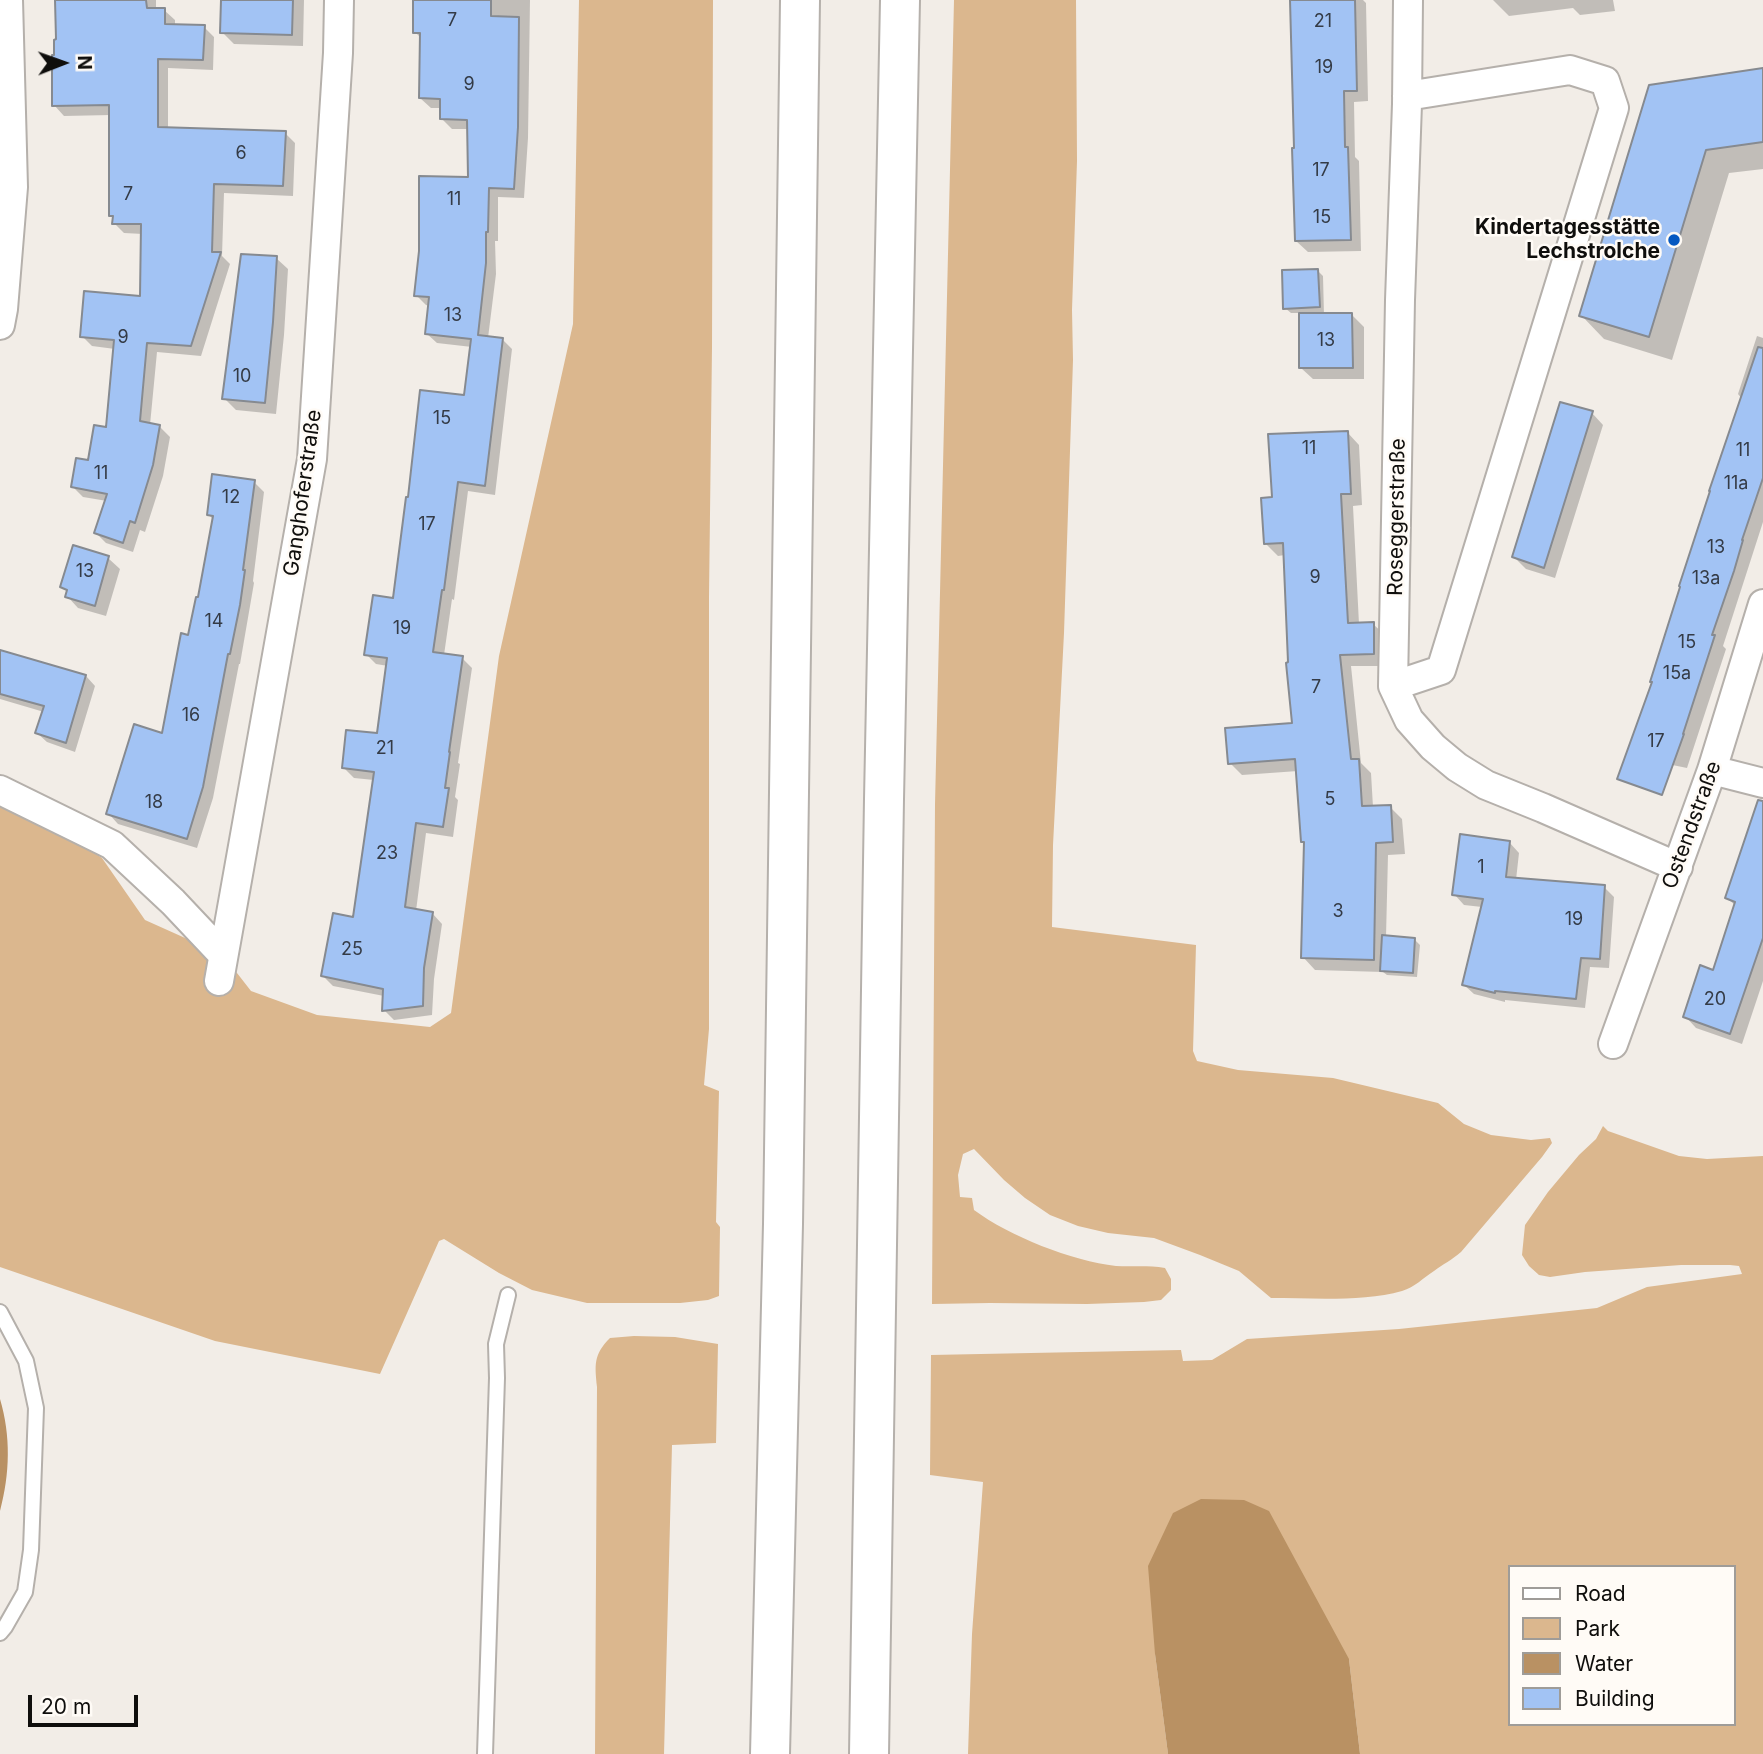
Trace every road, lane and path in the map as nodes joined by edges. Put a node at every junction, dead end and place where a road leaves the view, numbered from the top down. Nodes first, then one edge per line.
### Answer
1 (8, 0) edge
2 (339, 0) edge
3 (800, 0) edge
4 (900, 0) edge
5 (1408, 0) edge
6 (1407, 96) junction
7 (0, 325) edge
8 (1763, 604) edge
9 (1394, 686) junction
10 (1712, 770) junction
11 (1763, 783) edge
12 (0, 790) edge
13 (1678, 867) junction
14 (1613, 1044) dead end
15 (509, 1295) dead end
16 (0, 1312) edge
17 (0, 1633) edge
18 (485, 1754) edge
19 (770, 1754) edge
20 (869, 1754) edge

1 - 7 street
2 - 12 street, Ganghoferstraße
3 - 19 highway
4 - 20 highway
5 - 6 street, Roseggerstraße
6 - 9 street, Roseggerstraße
6 - 9 street
8 - 10 street, Ostendstraße
9 - 13 street, Roseggerstraße
10 - 11 street
10 - 13 street, Ostendstraße
13 - 14 street, Ostendstraße
15 - 18 lane
16 - 17 lane

